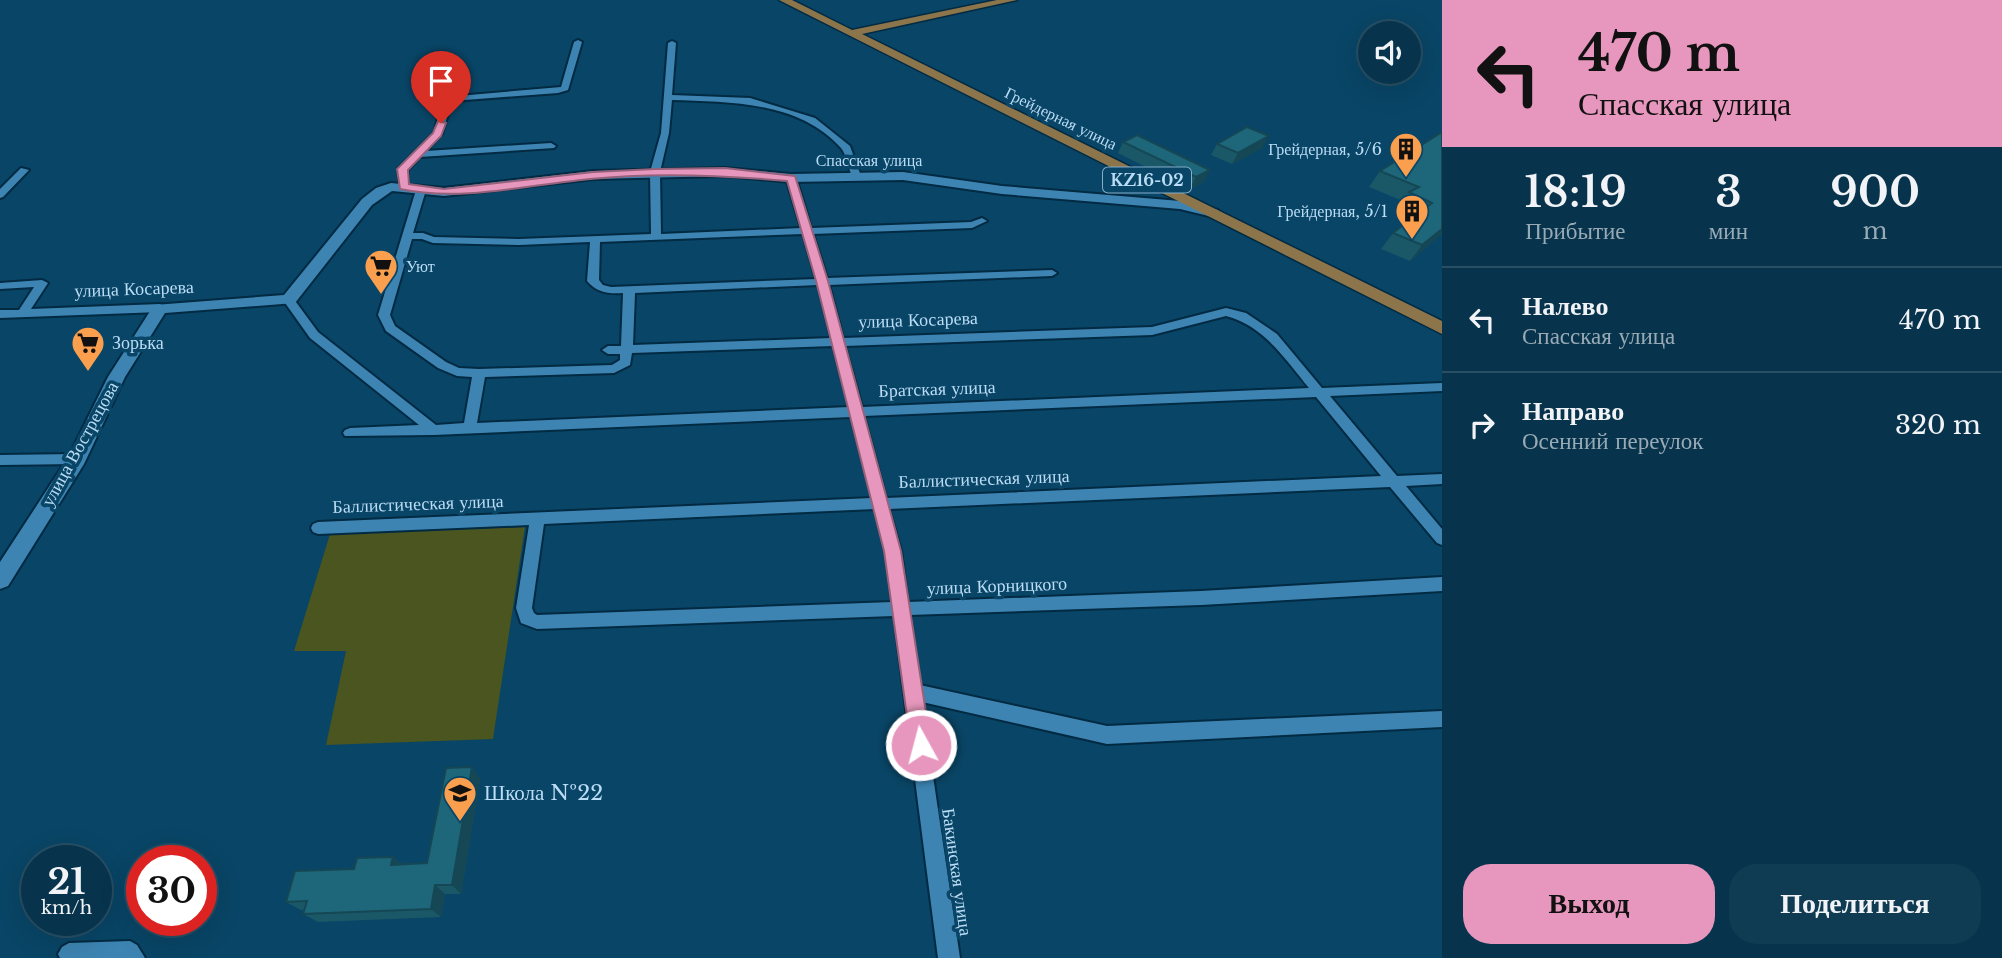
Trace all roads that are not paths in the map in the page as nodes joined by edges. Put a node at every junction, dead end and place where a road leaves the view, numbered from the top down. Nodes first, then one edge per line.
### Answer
1 (784, 0) edge
2 (1012, 0) edge
3 (852, 33) junction
4 (578, 42) dead end
5 (672, 43) dead end
6 (668, 97) junction
7 (551, 146) dead end
8 (416, 155) junction
9 (24, 170) dead end
10 (655, 172) junction
11 (856, 176) junction
12 (791, 178) junction
13 (403, 186) junction
14 (1164, 188) junction
15 (421, 190) junction
16 (0, 195) edge
17 (1144, 202) junction
18 (1213, 213) junction
19 (982, 221) dead end
20 (806, 231) junction
21 (408, 236) junction
22 (656, 236) junction
23 (595, 239) junction
24 (1052, 273) dead end
25 (822, 281) junction
26 (0, 286) edge
27 (629, 290) junction
28 (289, 300) junction
29 (269, 303) joint
30 (160, 307) junction
31 (23, 312) junction
32 (0, 314) edge
33 (1442, 328) edge
34 (837, 341) junction
35 (627, 349) junction
36 (608, 351) dead end
37 (479, 373) junction
38 (1442, 387) edge
39 (1321, 392) junction
40 (855, 412) junction
41 (470, 427) junction
42 (434, 430) junction
43 (350, 433) dead end
44 (77, 459) junction
45 (0, 460) edge
46 (1442, 479) edge
47 (1392, 481) junction
48 (880, 503) junction
49 (537, 519) junction
50 (318, 527) dead end
51 (1442, 539) edge
52 (0, 580) edge
53 (1442, 584) edge
54 (900, 609) junction
55 (914, 692) junction
56 (1442, 719) edge
57 (69, 954) dead end
58 (134, 958) edge
59 (949, 958) edge

1 - 3 main road, KZ16-02
2 - 3 main road
3 - 14 main road, Грейдерная улица / KZ16-02
4 - 8 street
5 - 6 street
6 - 10 street
6 - 11 street
7 - 8 street
8 - 13 street
9 - 16 street
10 - 12 street, Спасская улица
10 - 15 street, Спасская улица
10 - 22 street
11 - 12 street, Спасская улица
11 - 17 street, Спасская улица
12 - 20 street, Бакинская улица
13 - 15 street, Спасская улица
13 - 28 street
14 - 17 street
14 - 18 main road, Грейдерная улица / KZ16-02
15 - 21 street
17 - 18 street, Спасская улица
18 - 33 main road, Грейдерная улица / KZ16-02
19 - 20 street
20 - 22 street
20 - 25 street, Бакинская улица
21 - 23 street
21 - 37 street
22 - 23 street
23 - 27 street
24 - 25 street
25 - 27 street
25 - 34 street, Бакинская улица
26 - 31 street
27 - 35 street
28 - 29 street
28 - 42 street
29 - 30 street, улица Косарева
30 - 31 street, улица Косарева
30 - 44 street, улица Вострецова
31 - 32 street, улица Косарева
34 - 35 street, улица Косарева
34 - 39 street, улица Косарева
34 - 40 street, Бакинская улица
35 - 36 street, улица Косарева
35 - 37 street
37 - 41 street
38 - 39 street, Братская улица
39 - 40 street, Братская улица
39 - 47 street
40 - 41 street, Братская улица
40 - 48 street, Бакинская улица
41 - 42 street, Братская улица
42 - 43 street, Братская улица
44 - 45 street
44 - 52 street, улица Вострецова
46 - 47 street, Баллистическая улица
47 - 48 street, Баллистическая улица
47 - 51 street
48 - 49 street, Баллистическая улица
48 - 54 street, Бакинская улица
49 - 50 street, Баллистическая улица
49 - 54 street, улица Корницкого
53 - 54 street, улица Корницкого
54 - 55 street, Бакинская улица
55 - 56 street
55 - 59 street, Бакинская улица
57 - 58 street

